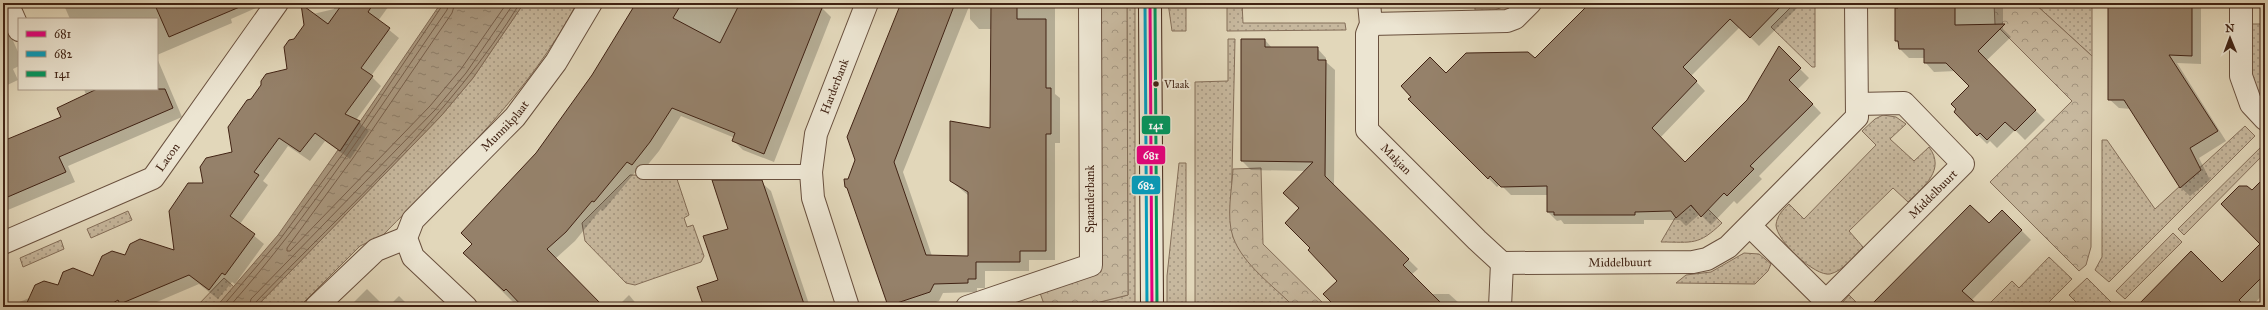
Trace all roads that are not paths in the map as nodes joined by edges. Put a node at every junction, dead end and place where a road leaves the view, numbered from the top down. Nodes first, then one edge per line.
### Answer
1 (7, 3) edge
2 (278, 3) edge
3 (591, 3) edge
4 (867, 3) edge
5 (1090, 3) edge
6 (1150, 3) edge
7 (1530, 3) edge
8 (1856, 3) edge
9 (2241, 3) edge
10 (1370, 13) edge
11 (18, 28) edge
12 (1857, 104) junction
13 (2265, 119) edge
14 (643, 172) dead end
15 (811, 172) junction
16 (1750, 226) junction
17 (406, 238) junction
18 (3, 243) edge
19 (1502, 263) junction
20 (1829, 304) edge
21 (316, 307) edge
22 (466, 307) edge
23 (848, 307) edge
24 (967, 307) edge
25 (1152, 307) edge
26 (1500, 307) edge

1 - 11 street
2 - 18 street, Lacon
3 - 17 street, Munnikplaat
4 - 15 street, Harderbank
5 - 24 street, Spaanderbank
6 - 25 street
7 - 10 street, Makjan
8 - 12 street, Middelbuurt
9 - 13 street
10 - 19 street, Makjan
12 - 16 street, Middelbuurt
12 - 20 street, Middelbuurt
14 - 15 lane
15 - 23 street, Harderbank
16 - 19 street, Middelbuurt
16 - 20 street, Middelbuurt
17 - 21 street
17 - 22 street
19 - 26 street

